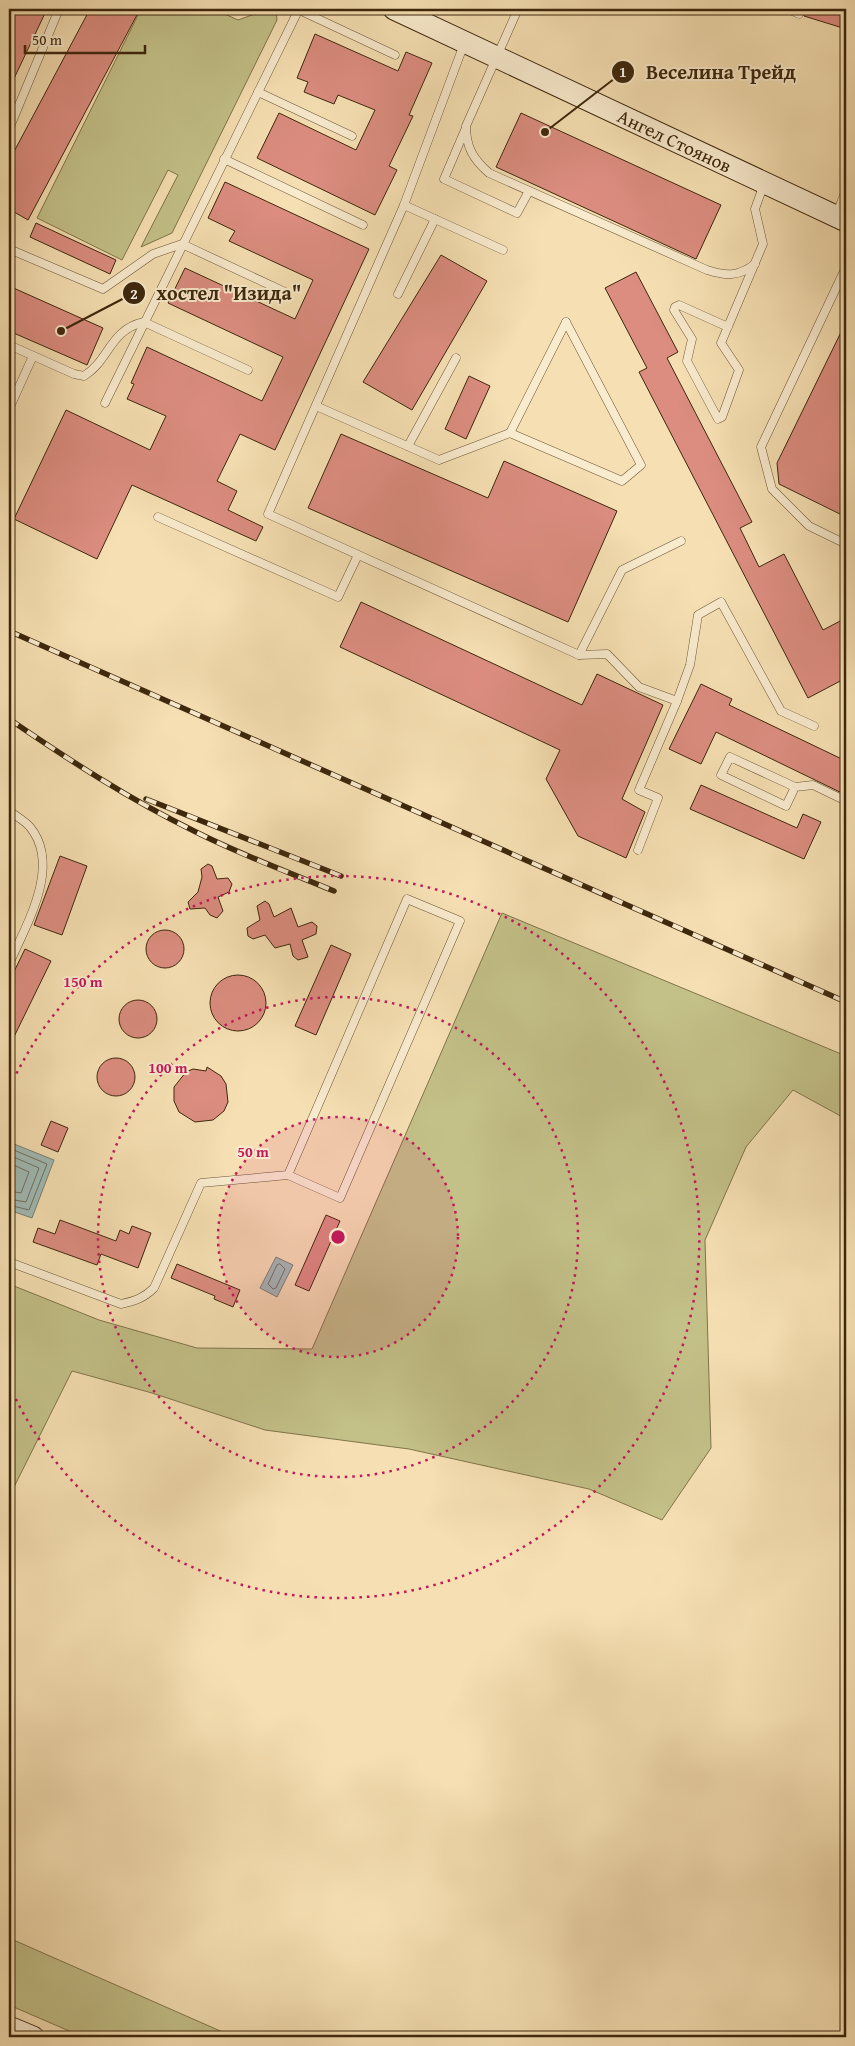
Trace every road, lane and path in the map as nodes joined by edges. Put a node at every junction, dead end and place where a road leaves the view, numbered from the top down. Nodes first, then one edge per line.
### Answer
1 (59, 9) edge
2 (298, 9) edge
3 (394, 9) edge
4 (518, 9) edge
5 (788, 9) edge
6 (801, 9) edge
7 (465, 42) junction
8 (395, 55) dead end
9 (496, 57) junction
10 (258, 92) junction
11 (466, 126) junction
12 (9, 129) edge
13 (352, 136) dead end
14 (224, 159) junction
15 (765, 183) junction
16 (846, 190) edge
17 (529, 191) junction
18 (404, 205) junction
19 (435, 219) junction
20 (841, 219) edge
21 (363, 225) dead end
22 (182, 244) junction
23 (9, 249) edge
24 (503, 250) dead end
25 (755, 264) junction
26 (846, 268) edge
27 (285, 292) dead end
28 (398, 294) dead end
29 (144, 322) junction
30 (728, 327) junction
31 (9, 345) edge
32 (33, 356) junction
33 (456, 358) dead end
34 (248, 370) dead end
35 (105, 403) dead end
36 (316, 406) junction
37 (9, 409) edge
38 (510, 433) junction
39 (408, 446) junction
40 (158, 517) dead end
41 (681, 541) dead end
42 (846, 544) edge
43 (358, 555) junction
44 (579, 655) junction
45 (677, 701) junction
46 (814, 726) dead end
47 (795, 787) junction
48 (846, 801) edge
49 (9, 811) edge
50 (638, 850) dead end
51 (9, 964) edge
52 (288, 1175) junction
53 (9, 1262) edge
54 (9, 2028) edge
55 (10, 2037) edge
56 (33, 2037) edge

1 - 12 lane
2 - 8 lane
2 - 10 lane
3 - 7 street, Ангел Стоянов
4 - 9 lane
5 - 6 lane
7 - 9 street, Ангел Стоянов
7 - 18 lane
9 - 11 lane
9 - 15 street, Ангел Стоянов
10 - 13 lane
10 - 14 lane
11 - 17 lane
11 - 17 lane
14 - 21 lane
14 - 22 lane
15 - 20 street, Ангел Стоянов
15 - 25 lane
16 - 20 lane
17 - 25 lane
18 - 19 lane
18 - 36 lane
19 - 24 lane
19 - 28 lane
22 - 23 lane
22 - 27 lane
22 - 29 lane
25 - 30 lane
26 - 42 lane
29 - 32 lane
29 - 34 lane
29 - 35 lane
30 - 30 lane
31 - 32 lane
32 - 37 lane
33 - 39 lane
36 - 39 lane
36 - 43 lane
38 - 38 lane
38 - 39 lane
40 - 43 lane
41 - 44 lane
43 - 44 lane
44 - 45 lane
45 - 46 lane
45 - 50 lane
47 - 47 lane
47 - 48 lane
49 - 51 lane
52 - 52 lane
52 - 53 lane
54 - 55 lane
54 - 56 street

